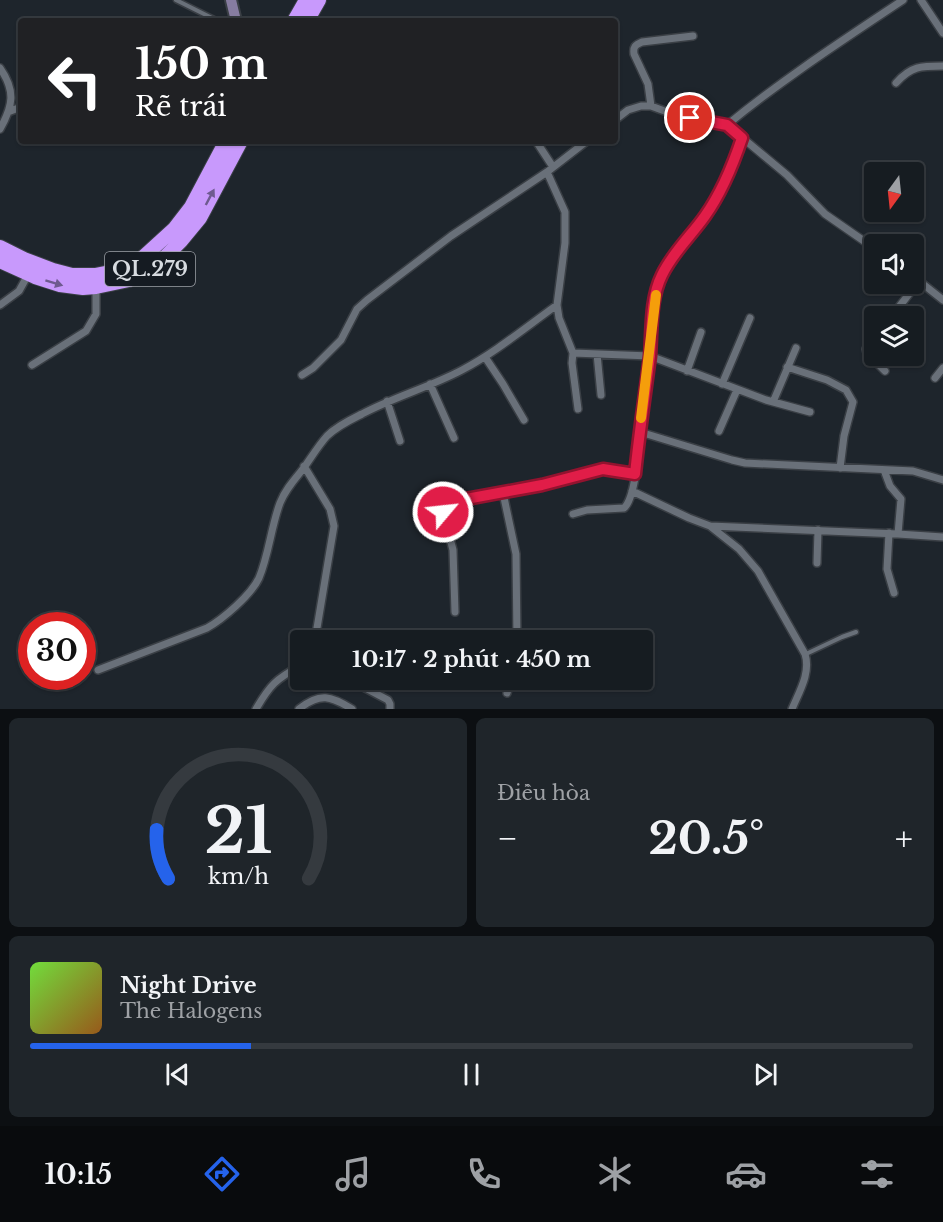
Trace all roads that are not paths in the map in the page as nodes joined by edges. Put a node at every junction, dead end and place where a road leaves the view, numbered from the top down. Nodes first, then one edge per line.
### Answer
1 (176, 0) edge
2 (231, 0) edge
3 (306, 0) edge
4 (319, 0) edge
5 (903, 0) edge
6 (921, 0) edge
7 (212, 18) edge
8 (235, 18) edge
9 (296, 18) edge
10 (309, 18) edge
11 (943, 33) edge
12 (693, 36) dead end
13 (943, 66) edge
14 (0, 68) edge
15 (896, 83) dead end
16 (651, 106) junction
17 (18, 108) edge
18 (8, 111) junction
19 (618, 118) edge
20 (727, 125) junction
21 (0, 129) edge
22 (742, 138) junction
23 (224, 144) edge
24 (239, 144) edge
25 (537, 144) edge
26 (583, 144) edge
27 (550, 170) junction
28 (864, 241) edge
29 (0, 247) edge
30 (0, 261) edge
31 (31, 268) junction
32 (924, 285) edge
33 (96, 287) junction
34 (943, 300) edge
35 (556, 305) junction
36 (0, 306) edge
37 (750, 318) dead end
38 (701, 332) dead end
39 (796, 348) dead end
40 (573, 352) junction
41 (597, 354) junction
42 (650, 356) junction
43 (485, 357) junction
44 (32, 365) dead end
45 (880, 366) edge
46 (787, 367) junction
47 (943, 368) edge
48 (687, 371) junction
49 (885, 371) dead end
50 (302, 375) dead end
51 (935, 378) dead end
52 (430, 384) junction
53 (722, 384) junction
54 (737, 390) junction
55 (601, 395) dead end
56 (387, 401) junction
57 (773, 402) junction
58 (578, 409) dead end
59 (810, 412) dead end
60 (524, 420) dead end
61 (719, 431) dead end
62 (640, 432) junction
63 (454, 438) dead end
64 (400, 441) dead end
65 (304, 466) junction
66 (840, 468) junction
67 (884, 470) junction
68 (635, 474) junction
69 (943, 480) edge
70 (632, 491) junction
71 (503, 493) junction
72 (573, 514) dead end
73 (710, 526) junction
74 (818, 530) junction
75 (889, 533) junction
76 (898, 534) junction
77 (943, 537) edge
78 (817, 563) dead end
79 (894, 593) dead end
80 (455, 612) dead end
81 (316, 630) edge
82 (517, 630) edge
83 (856, 632) dead end
84 (805, 654) junction
85 (98, 670) dead end
86 (290, 672) edge
87 (369, 690) edge
88 (508, 690) edge
89 (507, 693) dead end
90 (256, 709) edge
91 (299, 709) edge
92 (352, 709) edge
93 (390, 709) edge
94 (792, 709) edge

1 - 7 lane
2 - 8 street
3 - 9 highway
4 - 10 highway
5 - 20 street
6 - 11 street
12 - 16 street
13 - 15 street
14 - 18 street
16 - 19 street
16 - 20 street
17 - 18 street
18 - 21 street
20 - 22 street
22 - 28 street
22 - 42 street
23 - 31 highway, QL.279
33 -> 24 highway, QL.279
25 - 27 street
26 - 27 street
27 - 35 street
27 - 50 street
29 - 31 highway, QL.279
30 - 31 highway, QL.279
31 -> 33 highway, QL.279
31 - 36 street
32 - 34 street
33 - 44 street
35 - 40 street
35 - 43 street
37 - 53 street
38 - 48 street
39 - 46 street
40 - 41 street
40 - 58 street
41 - 42 street
41 - 55 street
42 - 48 street
42 - 62 street
43 - 52 street
43 - 60 street
45 - 49 street
46 - 57 street
46 - 66 street
47 - 51 street
48 - 53 street
52 - 56 street
52 - 63 street
53 - 54 street
54 - 57 street
54 - 61 street
56 - 64 street
56 - 65 street
57 - 59 street
62 - 66 street
62 - 68 street
65 - 81 street
65 - 85 street
66 - 67 street
67 - 69 street
67 - 76 street
68 - 70 street
68 - 71 street
70 - 72 street
70 - 73 street
71 - 80 street
71 - 82 street
73 - 74 street
73 - 84 street
74 - 75 street
74 - 78 street
75 - 76 street
75 - 79 street
76 - 77 street
83 - 84 lane
84 - 94 street
86 - 90 street
87 - 93 street
88 - 89 street
91 - 92 street

